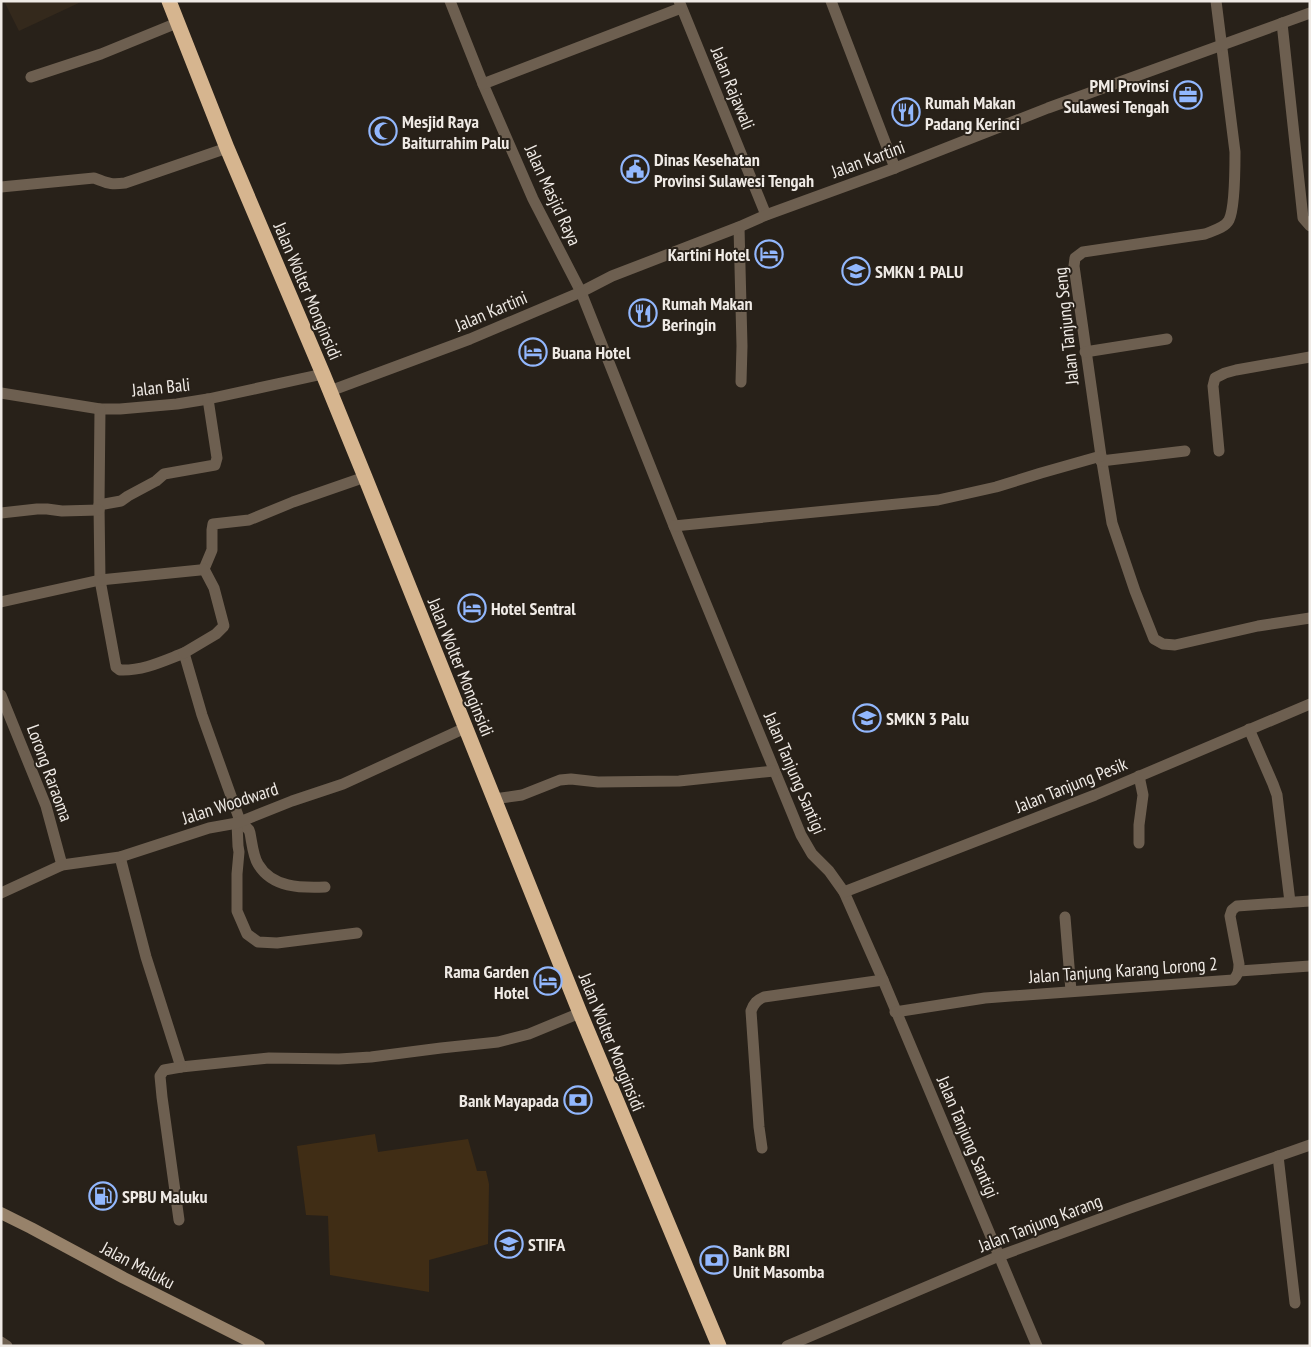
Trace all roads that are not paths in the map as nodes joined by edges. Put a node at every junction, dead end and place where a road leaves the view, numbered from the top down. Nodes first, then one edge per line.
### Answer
1 (169, 1) edge
2 (450, 1) edge
3 (831, 1) edge
4 (1216, 1) edge
5 (680, 5) edge
6 (1310, 13) edge
7 (177, 23) junction
8 (1282, 23) junction
9 (1221, 46) junction
10 (31, 77) dead end
11 (483, 84) junction
12 (227, 148) junction
13 (895, 168) junction
14 (1, 187) edge
15 (766, 215) junction
16 (1310, 226) edge
17 (739, 227) junction
18 (581, 292) junction
19 (1167, 339) dead end
20 (1085, 352) junction
21 (1310, 357) edge
22 (323, 374) junction
23 (741, 382) dead end
24 (330, 391) junction
25 (1, 393) edge
26 (208, 399) junction
27 (100, 409) junction
28 (1185, 451) dead end
29 (1219, 451) dead end
30 (1101, 458) junction
31 (365, 477) junction
32 (99, 508) junction
33 (1, 513) edge
34 (674, 526) junction
35 (204, 569) junction
36 (100, 580) junction
37 (1, 602) edge
38 (1310, 618) edge
39 (184, 653) junction
40 (2, 701) edge
41 (1310, 704) edge
42 (465, 728) junction
43 (1249, 730) junction
44 (774, 771) junction
45 (1139, 776) junction
46 (494, 799) junction
47 (239, 822) junction
48 (1139, 843) dead end
49 (120, 857) junction
50 (62, 865) junction
51 (325, 887) dead end
52 (844, 892) junction
53 (1, 893) edge
54 (1310, 901) edge
55 (1290, 902) junction
56 (1065, 917) dead end
57 (357, 933) dead end
58 (1310, 966) edge
59 (1239, 970) junction
60 (883, 980) junction
61 (1071, 991) junction
62 (895, 1012) junction
63 (580, 1013) junction
64 (181, 1067) junction
65 (1310, 1145) edge
66 (762, 1148) dead end
67 (1278, 1156) junction
68 (1, 1213) edge
69 (179, 1220) dead end
70 (999, 1256) junction
71 (1295, 1303) dead end
72 (1, 1342) edge
73 (7, 1346) edge
74 (259, 1346) edge
75 (719, 1346) edge
76 (787, 1346) edge
77 (1037, 1346) edge

1 - 7 highway, Jalan Wolter Monginsidi
2 - 11 street, Jalan Masjid Raya
3 - 13 street
4 - 9 street
5 - 11 street
5 - 15 street, Jalan Rajawali
6 - 8 street, Jalan Kartini
7 - 10 street
7 - 12 highway, Jalan Wolter Monginsidi
8 - 9 street, Jalan Kartini
8 - 16 street
9 - 13 street, Jalan Kartini
9 - 20 street, Jalan Tanjung Seng
11 - 18 street, Jalan Masjid Raya
12 - 14 street
12 - 22 highway, Jalan Wolter Monginsidi
13 - 15 street, Jalan Kartini
15 - 17 street, Jalan Kartini
17 - 18 street, Jalan Kartini
17 - 23 street
18 - 24 street, Jalan Kartini
18 - 34 street, Jalan Tanjung Santigi
19 - 20 street
20 - 30 street, Jalan Tanjung Seng
21 - 29 street
22 - 24 highway, Jalan Wolter Monginsidi
22 - 26 street, Jalan Bali
24 - 31 highway, Jalan Wolter Monginsidi
25 - 27 street, Jalan Bali
26 - 27 street, Jalan Bali
26 - 32 street
27 - 32 street
28 - 30 street
30 - 34 street
30 - 38 street, Jalan Tanjung Seng
31 - 35 street
31 - 42 highway, Jalan Wolter Monginsidi
32 - 33 street
32 - 36 street
34 - 44 street, Jalan Tanjung Santigi
35 - 36 street
35 - 39 street
36 - 37 street
36 - 39 street
39 - 47 street
40 - 50 street, Lorong Raraoma
41 - 43 street, Jalan Tanjung Pesik
42 - 46 highway, Jalan Wolter Monginsidi
42 - 47 street, Jalan Woodward
43 - 45 street, Jalan Tanjung Pesik
43 - 55 street
44 - 46 street
44 - 52 street, Jalan Tanjung Santigi
45 - 48 street
45 - 52 street, Jalan Tanjung Pesik
46 - 63 highway, Jalan Wolter Monginsidi
47 - 49 street, Jalan Woodward
47 - 51 street
47 - 57 street
49 - 50 street, Jalan Woodward
49 - 64 street
50 - 53 street, Jalan Woodward
52 - 60 street, Jalan Tanjung Santigi
54 - 55 street, Jalan Tanjung Karang Lorong 2
55 - 59 street, Jalan Tanjung Karang Lorong 2
56 - 61 street
58 - 59 street
59 - 61 street, Jalan Tanjung Karang Lorong 2
60 - 62 street, Jalan Tanjung Santigi
60 - 66 street
61 - 62 street, Jalan Tanjung Karang Lorong 2
62 - 70 street, Jalan Tanjung Santigi
63 - 64 street
63 - 75 highway, Jalan Wolter Monginsidi
64 - 69 street
65 - 67 street, Jalan Tanjung Karang
67 - 70 street, Jalan Tanjung Karang
67 - 71 street
68 - 74 main road, Jalan Maluku
70 - 76 street, Jalan Tanjung Karang
70 - 77 street, Jalan Tanjung Santigi
72 - 73 street

